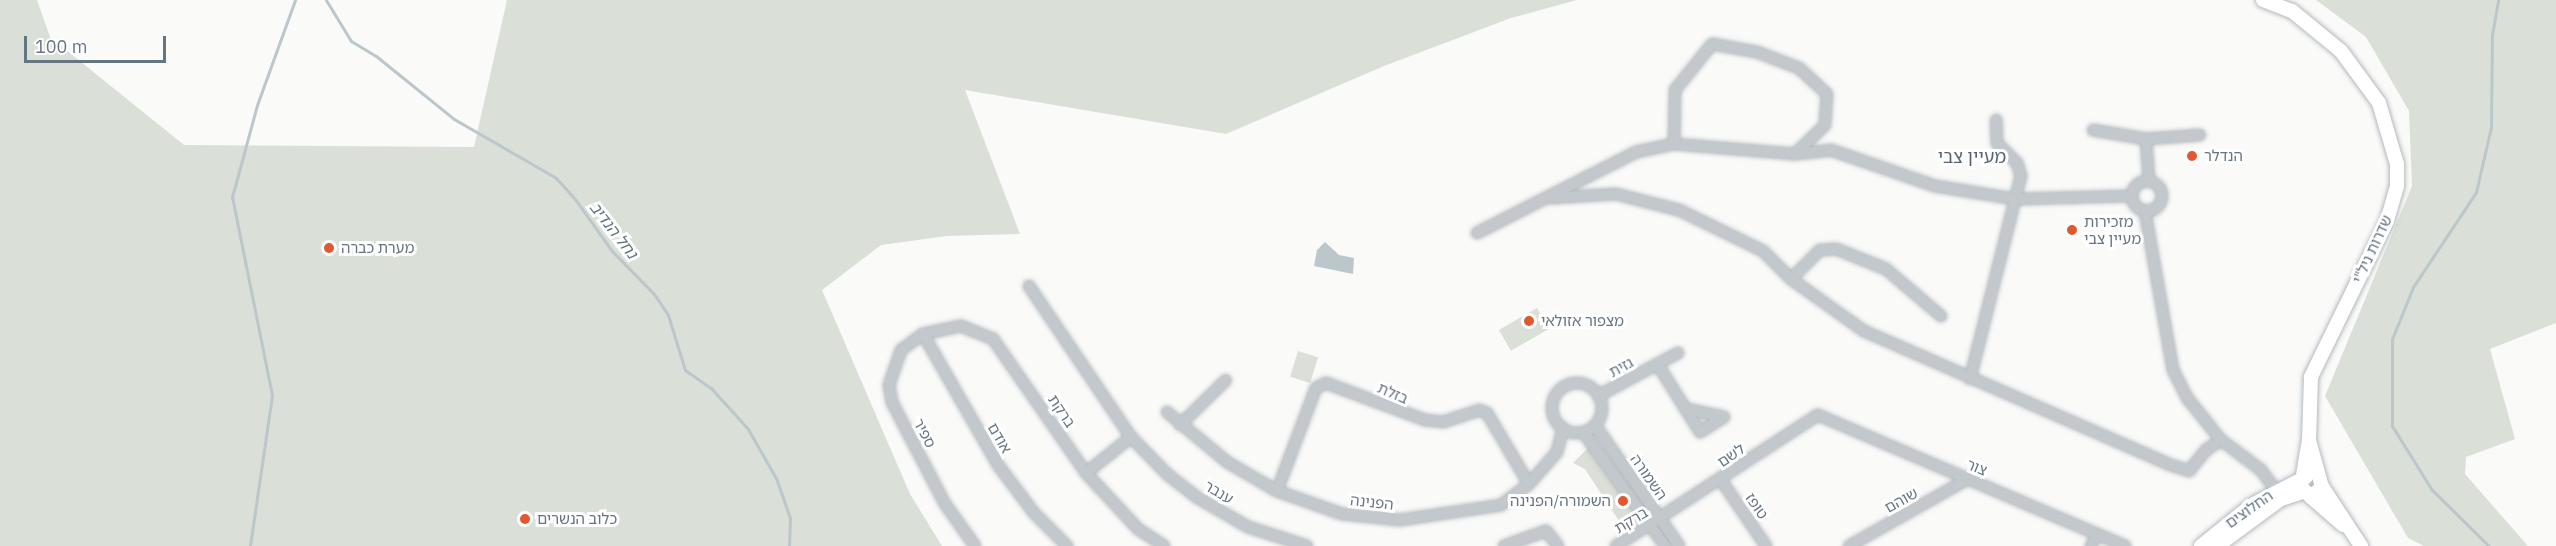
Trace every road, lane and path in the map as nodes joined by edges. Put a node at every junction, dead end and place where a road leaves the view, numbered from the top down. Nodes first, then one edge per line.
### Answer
1 (2264, 0) edge
2 (1996, 120) dead end
3 (2093, 130) dead end
4 (2200, 135) dead end
5 (2146, 139) junction
6 (1674, 144) junction
7 (1795, 154) junction
8 (2150, 181) junction
9 (2132, 196) junction
10 (1547, 198) junction
11 (2016, 199) junction
12 (2145, 211) junction
13 (1477, 233) dead end
14 (1791, 279) junction
15 (1029, 286) dead end
16 (1941, 316) dead end
17 (923, 334) junction
18 (1678, 353) dead end
19 (1658, 365) junction
20 (1970, 379) junction
21 (1226, 380) dead end
22 (1598, 396) junction
23 (1686, 409) dead end
24 (1167, 412) dead end
25 (1818, 415) joint
26 (1180, 425) junction
27 (1594, 425) junction
28 (1563, 428) junction
29 (1583, 432) junction
30 (1131, 437) junction
31 (2221, 440) junction
32 (2309, 440) junction
33 (1086, 473) junction
34 (1968, 479) junction
35 (1724, 480) junction
36 (2321, 483) junction
37 (1529, 484) junction
38 (2305, 490) junction
39 (1277, 491) junction
40 (2279, 494) junction
41 (1661, 519) junction
42 (1651, 525) junction
43 (2345, 526) junction
44 (2097, 534) junction
45 (975, 546) edge
46 (1067, 546) edge
47 (1164, 546) edge
48 (1307, 546) edge
49 (1503, 546) edge
50 (1558, 546) edge
51 (1616, 546) edge
52 (1665, 546) edge
53 (1679, 546) edge
54 (1766, 546) edge
55 (1849, 546) edge
56 (2091, 546) edge
57 (2125, 546) edge
58 (2201, 546) edge
59 (2217, 546) edge
60 (2361, 546) edge

1 - 32 street, שדרות ניל"י
2 - 11 street
3 - 5 street
4 - 5 street
5 - 8 street
6 - 7 street
6 - 7 street
6 - 10 street
7 - 11 street
8 - 9 street
8 - 12 street
9 - 11 street
9 - 12 street
10 - 13 street
10 - 14 street
11 - 20 street
12 - 31 street
14 - 16 street
14 - 20 street
15 - 30 street, ענבר
17 - 33 street, ברקת
17 - 45 street, ספיר
17 - 46 street, אודם
18 - 19 street, גזית
19 - 22 street, גזית
19 - 23 street
20 - 31 street
21 - 26 street
22 - 27 street
22 - 28 street
24 - 26 street, הפנינה
25 - 34 street, צור
25 - 35 street, לשם
26 - 39 street, הפנינה
27 - 29 street
27 - 41 street, השמורה
28 - 29 street
28 - 37 street, הפנינה
29 - 42 street, השמורה
30 - 33 street
30 - 48 street, ענבר
31 - 40 street
32 - 36 street, שדרות ניל"י
32 - 38 street, שדרות ניל"י
33 - 47 street, ברקת
34 - 44 street, צור
34 - 55 street, שוהם
35 - 41 street, לשם
35 - 54 street, טופז
36 - 38 street, החלוצים
36 - 43 street, שדרות ניל"י
37 - 39 street, הפנינה
37 - 39 street, בזלת
38 - 40 street, החלוצים
38 - 43 street, שדרות ניל"י
40 - 58 street, החלוצים
40 - 59 street, החלוצים
41 - 42 street, ברקת
41 - 53 street, השמורה
42 - 51 street, ברקת
42 - 52 street, השמורה
43 - 60 street, שדרות ניל"י
44 - 56 street
44 - 57 street, צור
49 - 50 street

